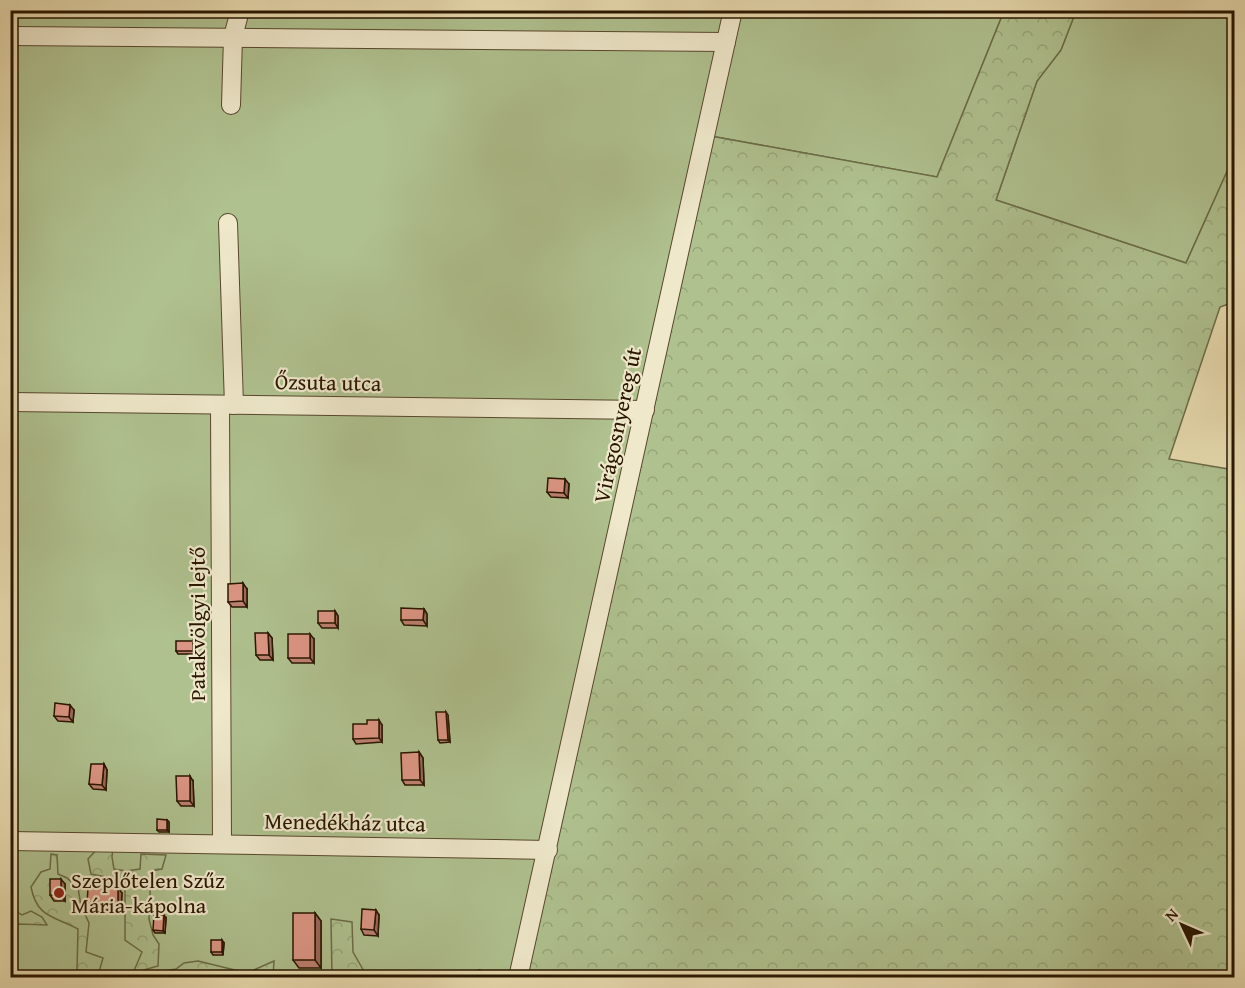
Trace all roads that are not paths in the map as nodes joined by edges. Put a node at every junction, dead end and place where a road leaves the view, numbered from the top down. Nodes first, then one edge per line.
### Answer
1 (240, 10) edge
2 (733, 10) edge
3 (10, 36) edge
4 (233, 37) junction
5 (726, 42) junction
6 (231, 105) dead end
7 (228, 223) dead end
8 (10, 402) edge
9 (227, 405) junction
10 (645, 410) junction
11 (10, 841) edge
12 (222, 844) junction
13 (548, 849) junction
14 (518, 978) edge

1 - 4 street
2 - 5 street, Virágosnyereg út
3 - 4 street
4 - 5 street
4 - 6 street
5 - 10 street, Virágosnyereg út
7 - 9 street, Patakvölgyi lejtő
8 - 9 street, Őzsuta utca
9 - 10 street, Őzsuta utca
9 - 12 street, Patakvölgyi lejtő
10 - 13 street, Virágosnyereg út
11 - 12 street, Menedékház utca
12 - 13 street, Menedékház utca
13 - 14 street

